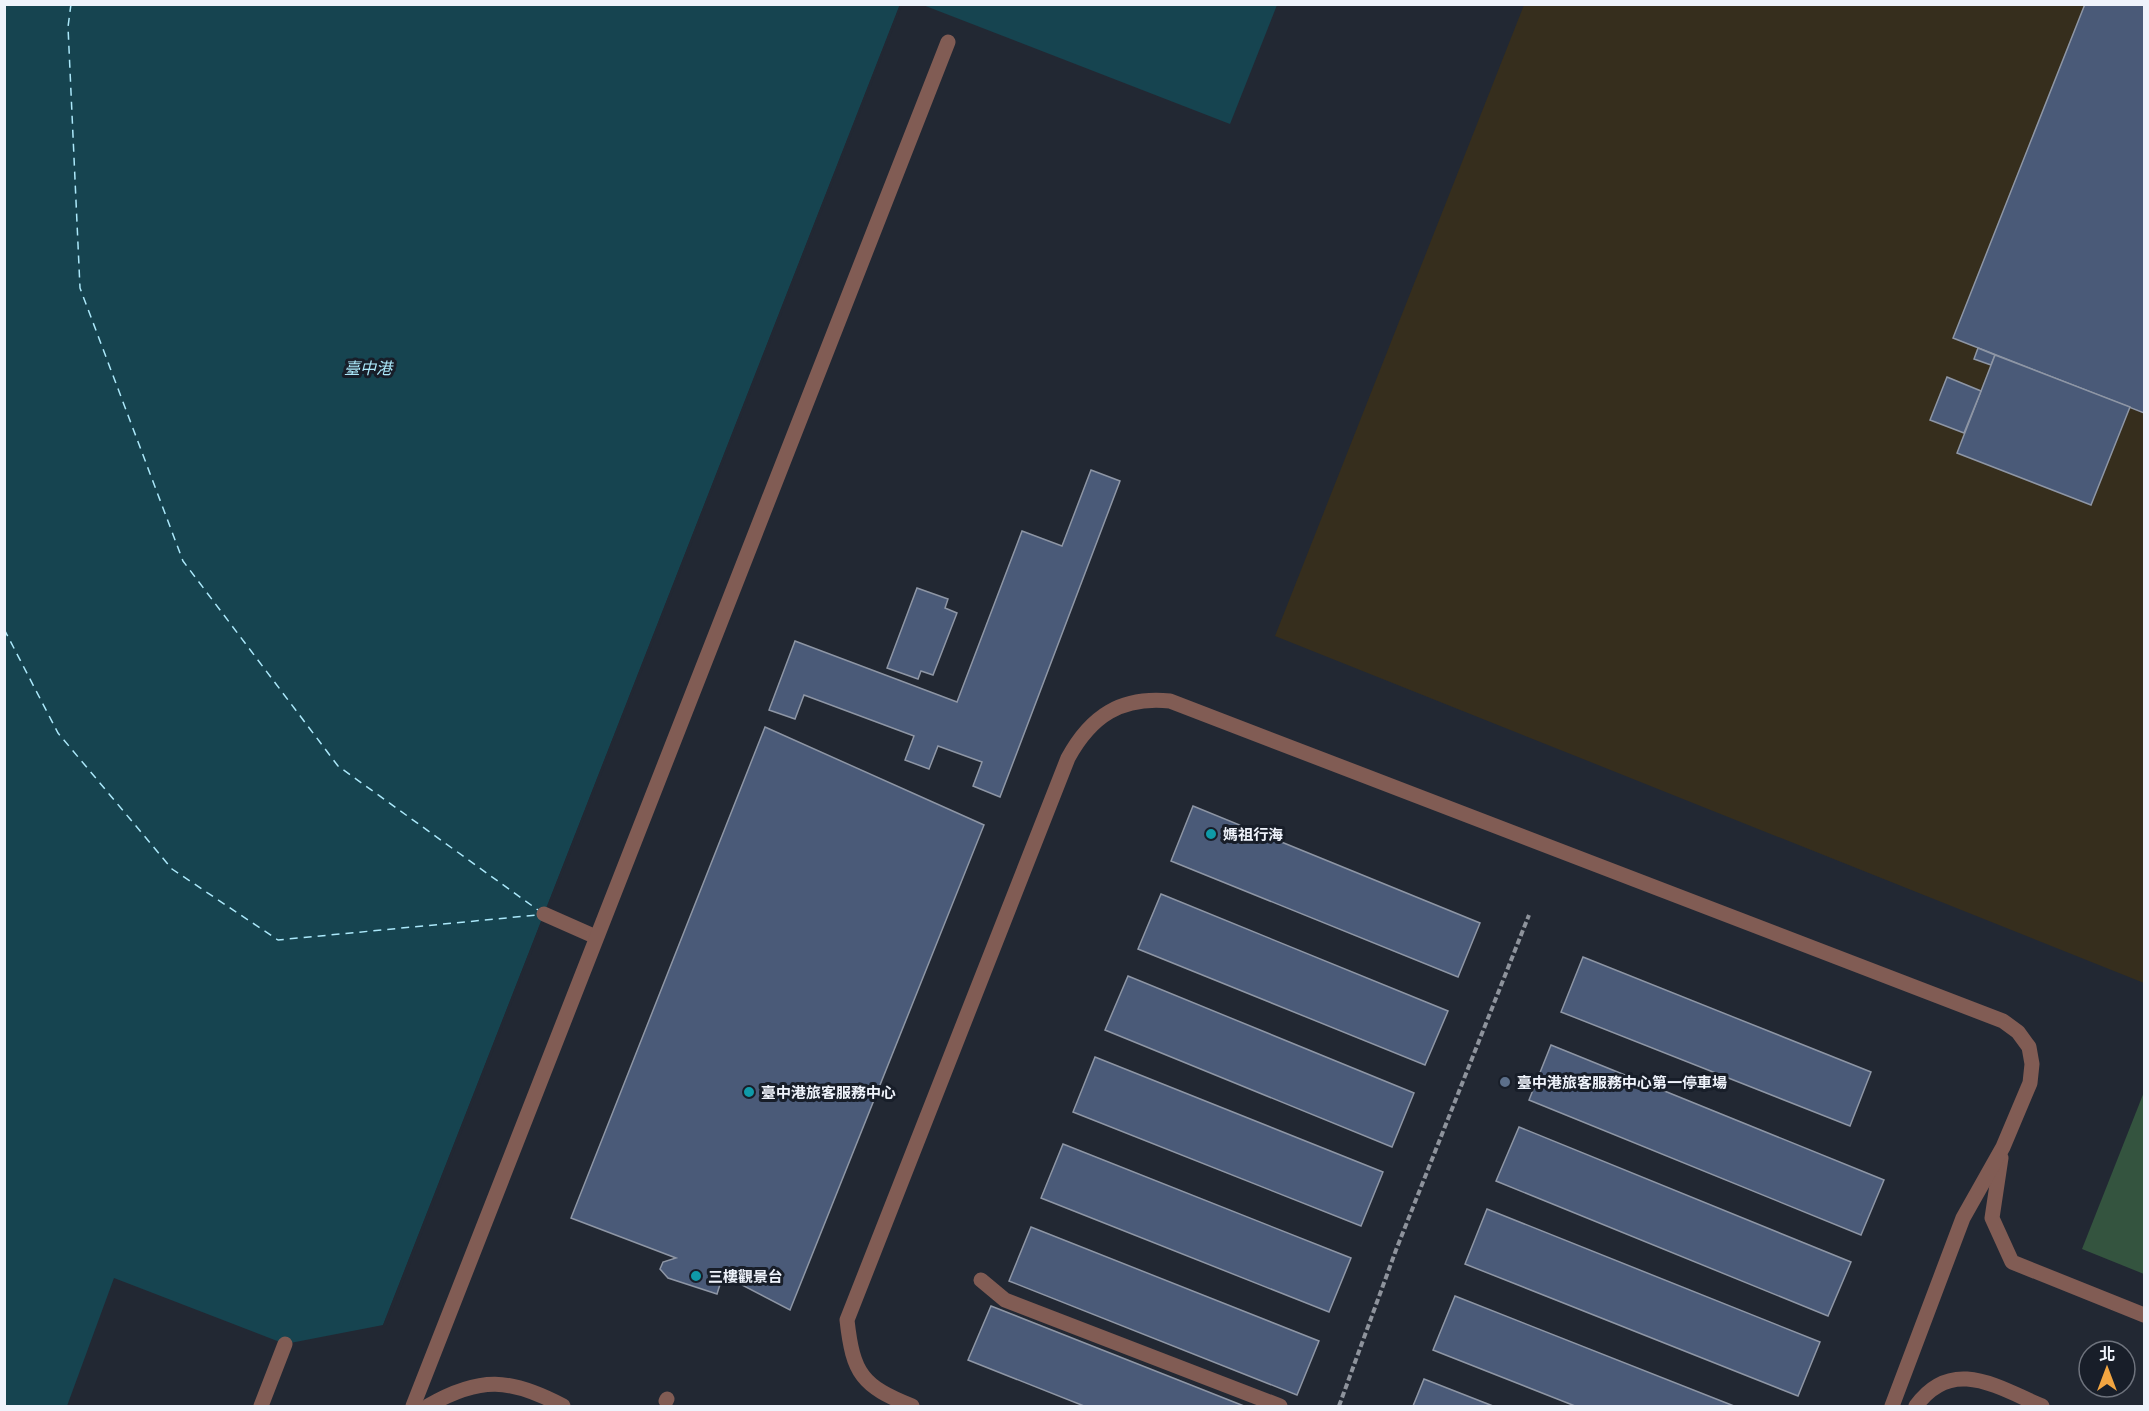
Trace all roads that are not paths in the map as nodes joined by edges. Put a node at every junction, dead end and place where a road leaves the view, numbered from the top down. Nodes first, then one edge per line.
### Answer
1 (948, 42) dead end
2 (544, 914) dead end
3 (596, 937) junction
4 (2003, 1147) junction
5 (981, 1280) dead end
6 (2145, 1315) edge
7 (285, 1344) dead end
8 (261, 1407) edge
9 (413, 1407) edge
10 (428, 1407) edge
11 (563, 1407) edge
12 (912, 1407) edge
13 (1280, 1407) edge
14 (1893, 1407) edge
15 (1916, 1407) edge
16 (2042, 1407) edge

1 - 3 lane
2 - 3 lane
3 - 9 lane
4 - 6 lane
4 - 12 lane
4 - 14 lane
5 - 13 lane
7 - 8 lane
10 - 11 lane
15 - 16 lane

